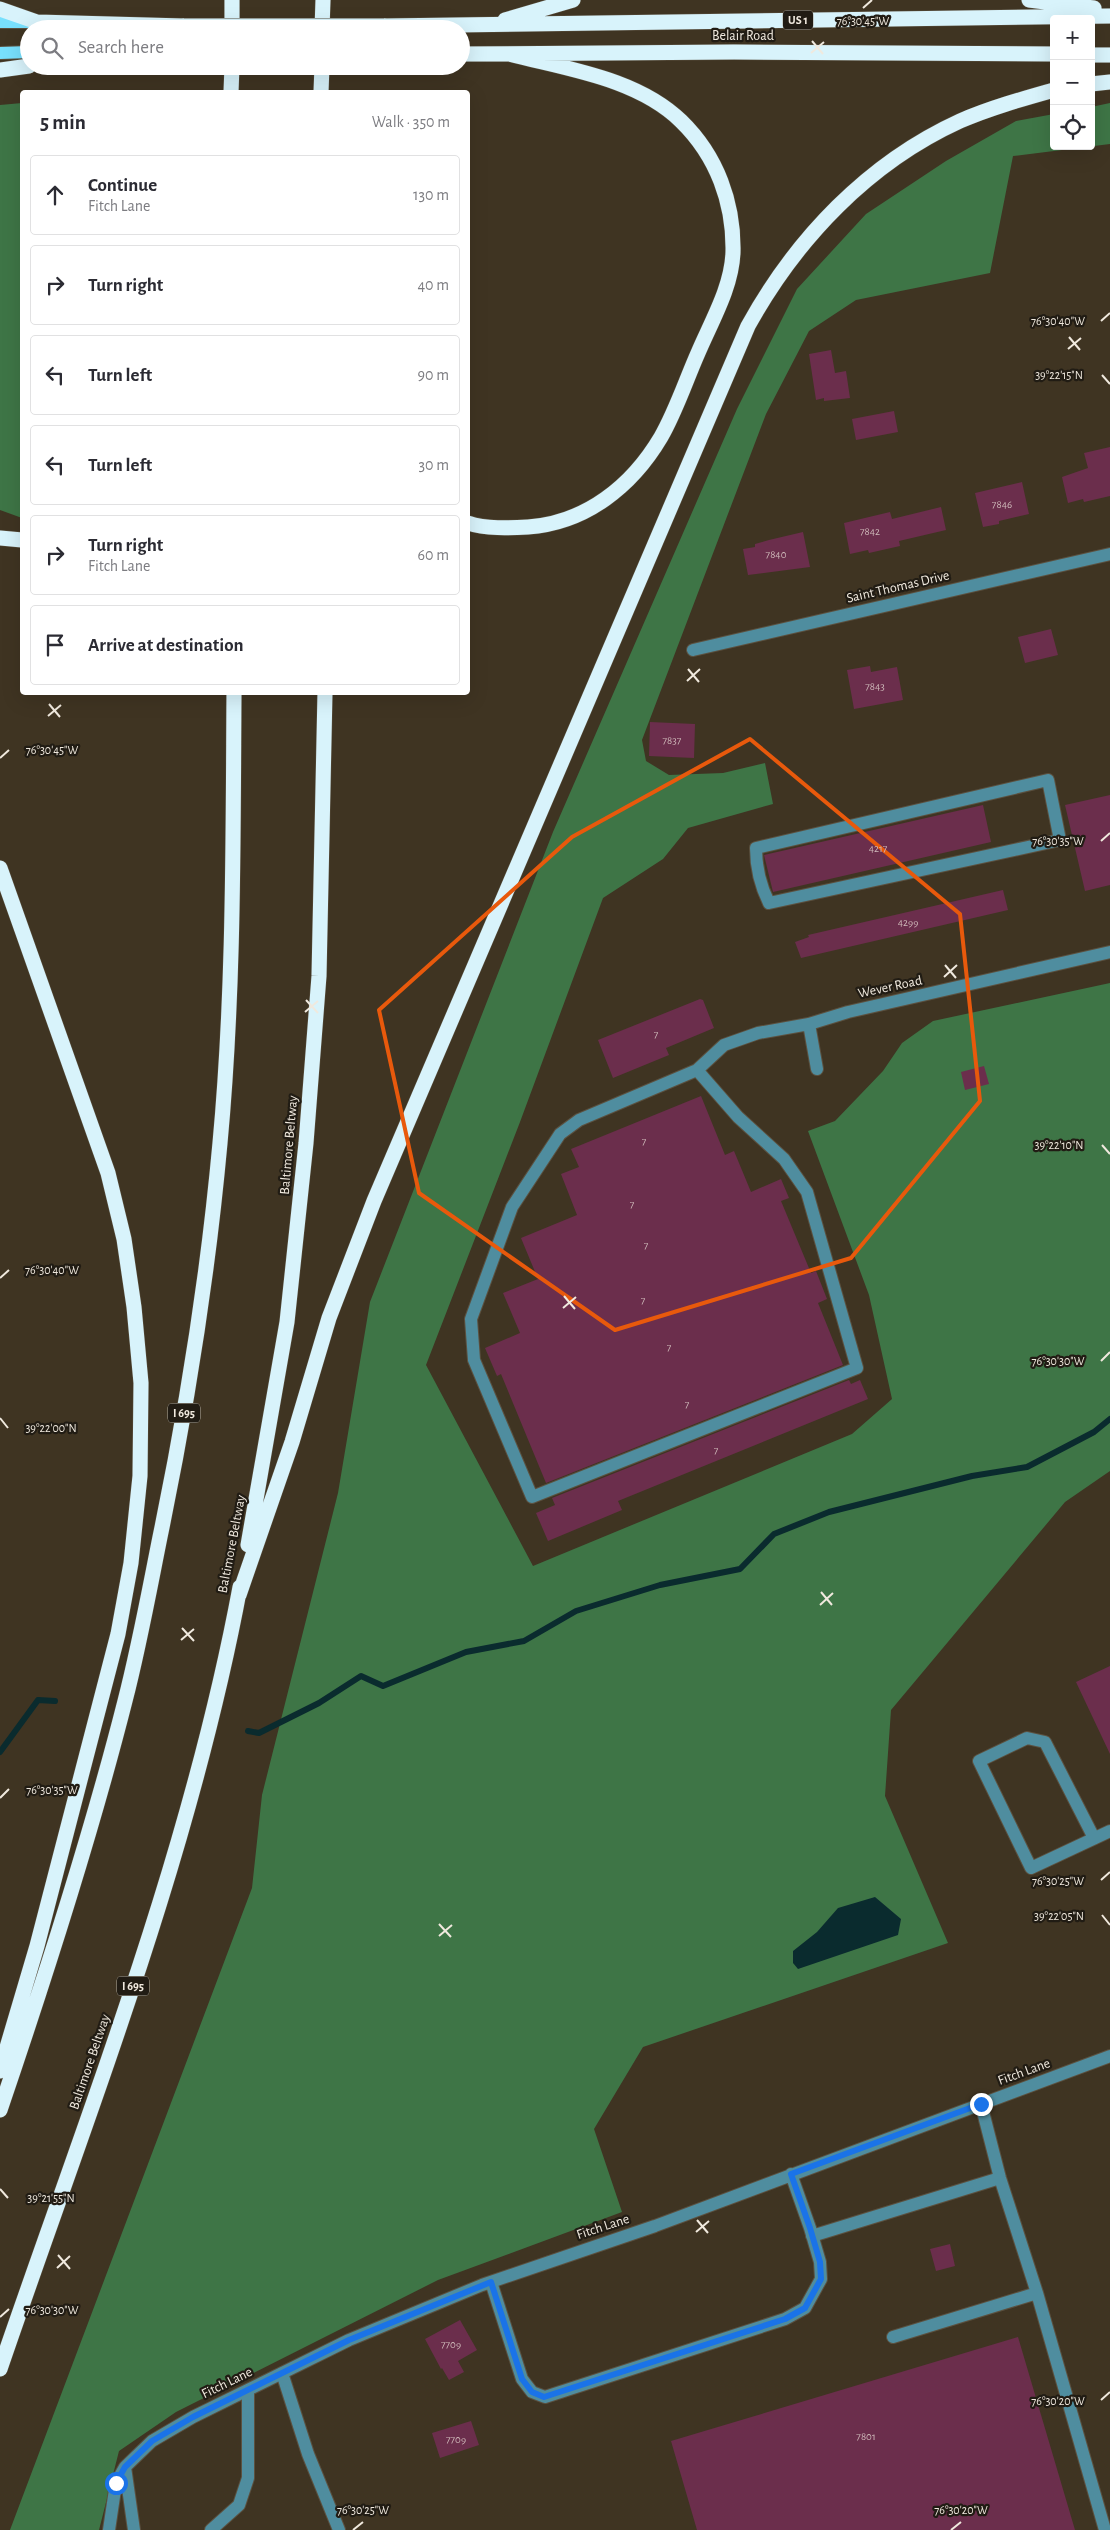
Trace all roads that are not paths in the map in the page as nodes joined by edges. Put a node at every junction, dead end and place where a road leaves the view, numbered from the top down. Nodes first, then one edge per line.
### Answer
1 (232, 0) edge
2 (323, 0) edge
3 (573, 0) edge
4 (1029, 0) edge
5 (0, 10) edge
6 (1110, 10) edge
7 (1110, 16) edge
8 (31, 20) edge
9 (232, 20) edge
10 (322, 20) edge
11 (0, 22) edge
12 (20, 22) edge
13 (470, 25) edge
14 (486, 25) junction
15 (20, 52) edge
16 (0, 53) edge
17 (470, 54) edge
18 (509, 54) junction
19 (1050, 54) edge
20 (1095, 55) edge
21 (1110, 55) edge
22 (20, 67) edge
23 (0, 70) edge
24 (232, 75) edge
25 (322, 75) edge
26 (1110, 82) edge
27 (1095, 84) edge
28 (231, 90) edge
29 (321, 90) edge
30 (1050, 91) edge
31 (470, 522) edge
32 (0, 538) edge
33 (20, 540) edge
34 (1110, 554) edge
35 (693, 650) dead end
36 (234, 695) edge
37 (324, 695) edge
38 (1048, 780) joint
39 (0, 868) edge
40 (1110, 952) edge
41 (809, 1024) junction
42 (817, 1069) dead end
43 (697, 1070) junction
44 (239, 1595) junction
45 (1110, 1831) edge
46 (1094, 1838) junction
47 (1110, 2056) edge
48 (0, 2071) edge
49 (981, 2104) junction
50 (0, 2110) edge
51 (791, 2174) junction
52 (1000, 2178) junction
53 (812, 2236) junction
54 (491, 2282) junction
55 (1037, 2292) junction
56 (893, 2337) dead end
57 (0, 2369) edge
58 (282, 2373) junction
59 (248, 2390) junction
60 (125, 2467) junction
61 (109, 2530) edge
62 (134, 2530) edge
63 (210, 2530) edge
64 (339, 2530) edge
65 (1105, 2530) edge

1 - 9 highway
2 - 10 highway
3 - 14 highway
4 - 6 highway
5 - 8 highway
7 - 14 highway, Belair Road / US 1
11 - 12 main road, Belair Road / US 1
13 - 14 highway, Belair Road / US 1, bridge
15 - 16 main road
17 - 18 highway, Belair Road
18 - 19 highway, Belair Road
18 - 31 highway
20 - 21 highway
22 - 23 highway
24 - 28 highway
25 - 29 highway
26 - 27 highway
30 - 44 highway
32 - 33 highway
34 - 35 street, Saint Thomas Drive
36 - 50 highway, I 695
37 - 44 highway, Baltimore Beltway / I 695
38 - 38 street
39 - 48 highway
40 - 41 street, Wever Road
41 - 42 street
41 - 43 street, Wever Road
43 - 43 street, Wever Road
44 - 57 highway, Baltimore Beltway / I 695
45 - 46 street
46 - 46 street
47 - 49 street, Fitch Lane
49 - 51 street, Fitch Lane
49 - 52 street
51 - 53 street
51 - 54 street, Fitch Lane
52 - 53 street
52 - 55 street
53 - 54 street
54 - 58 street, Fitch Lane
55 - 56 street
55 - 65 street
58 - 59 street, Fitch Lane
58 - 64 street
59 - 60 street, Fitch Lane
59 - 63 street
60 - 61 street
60 - 62 street

